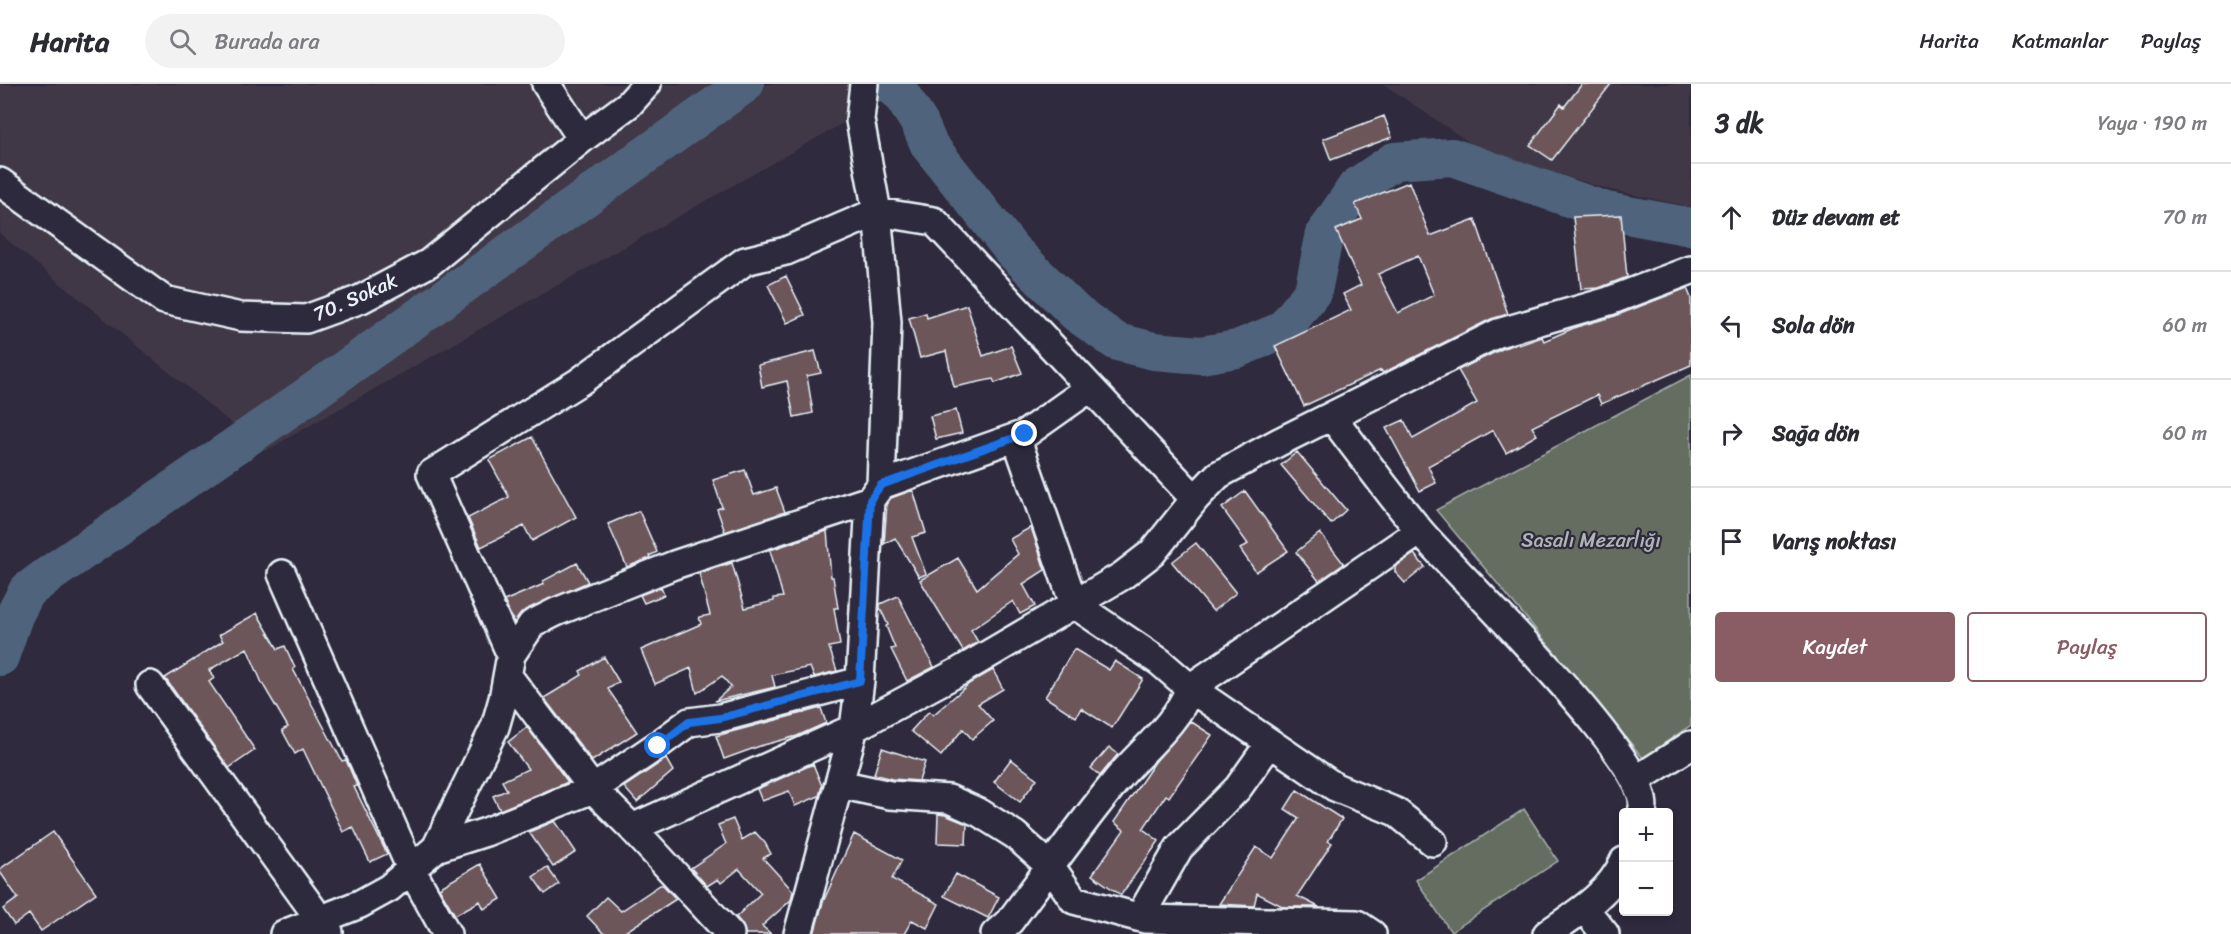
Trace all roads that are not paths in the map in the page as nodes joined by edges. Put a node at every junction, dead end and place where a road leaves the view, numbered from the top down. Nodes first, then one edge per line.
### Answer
1 (546, 84) edge
2 (647, 84) edge
3 (863, 89) edge
4 (582, 139) junction
5 (0, 182) edge
6 (877, 212) junction
7 (1691, 270) edge
8 (1090, 388) junction
9 (1332, 417) junction
10 (1016, 437) junction
11 (876, 493) junction
12 (1195, 499) junction
13 (1420, 531) junction
14 (282, 574) dead end
15 (1074, 604) junction
16 (509, 665) junction
17 (860, 681) junction
18 (150, 685) dead end
19 (1190, 688) junction
20 (854, 728) junction
21 (1270, 743) junction
22 (1691, 745) edge
23 (1636, 780) junction
24 (839, 784) junction
25 (593, 789) junction
26 (1644, 808) edge
27 (632, 828) junction
28 (1433, 842) dead end
29 (436, 848) junction
30 (1623, 862) edge
31 (1051, 867) junction
32 (411, 869) junction
33 (1584, 908) junction
34 (1145, 919) junction
35 (325, 927) edge
36 (1011, 930) edge
37 (284, 934) edge
38 (447, 934) edge
39 (730, 934) edge
40 (798, 934) edge
41 (1372, 934) edge
42 (1547, 934) edge
43 (1605, 934) edge

1 - 4 street
2 - 4 street, 70. Sokak
3 - 6 street
4 - 5 street, 70. Sokak
6 - 8 street
6 - 11 street
6 - 16 street
7 - 9 street
8 - 10 street
8 - 12 street
9 - 12 street
9 - 13 street
10 - 11 street
10 - 15 street
11 - 16 street
11 - 17 street
12 - 15 street
13 - 19 street
13 - 23 street
14 - 32 street
15 - 19 street
15 - 20 street
16 - 25 street
16 - 29 street
17 - 20 street
17 - 25 street
18 - 35 street
19 - 21 street
19 - 31 street
20 - 24 street
20 - 27 street
21 - 28 street
21 - 34 street
22 - 23 street
23 - 26 street
24 - 31 street
24 - 40 street
25 - 27 street
25 - 29 street
27 - 39 street
29 - 32 street
30 - 33 street
31 - 34 street
31 - 36 street
32 - 35 street
32 - 38 street
33 - 42 street
33 - 43 street
34 - 41 street
35 - 37 street

